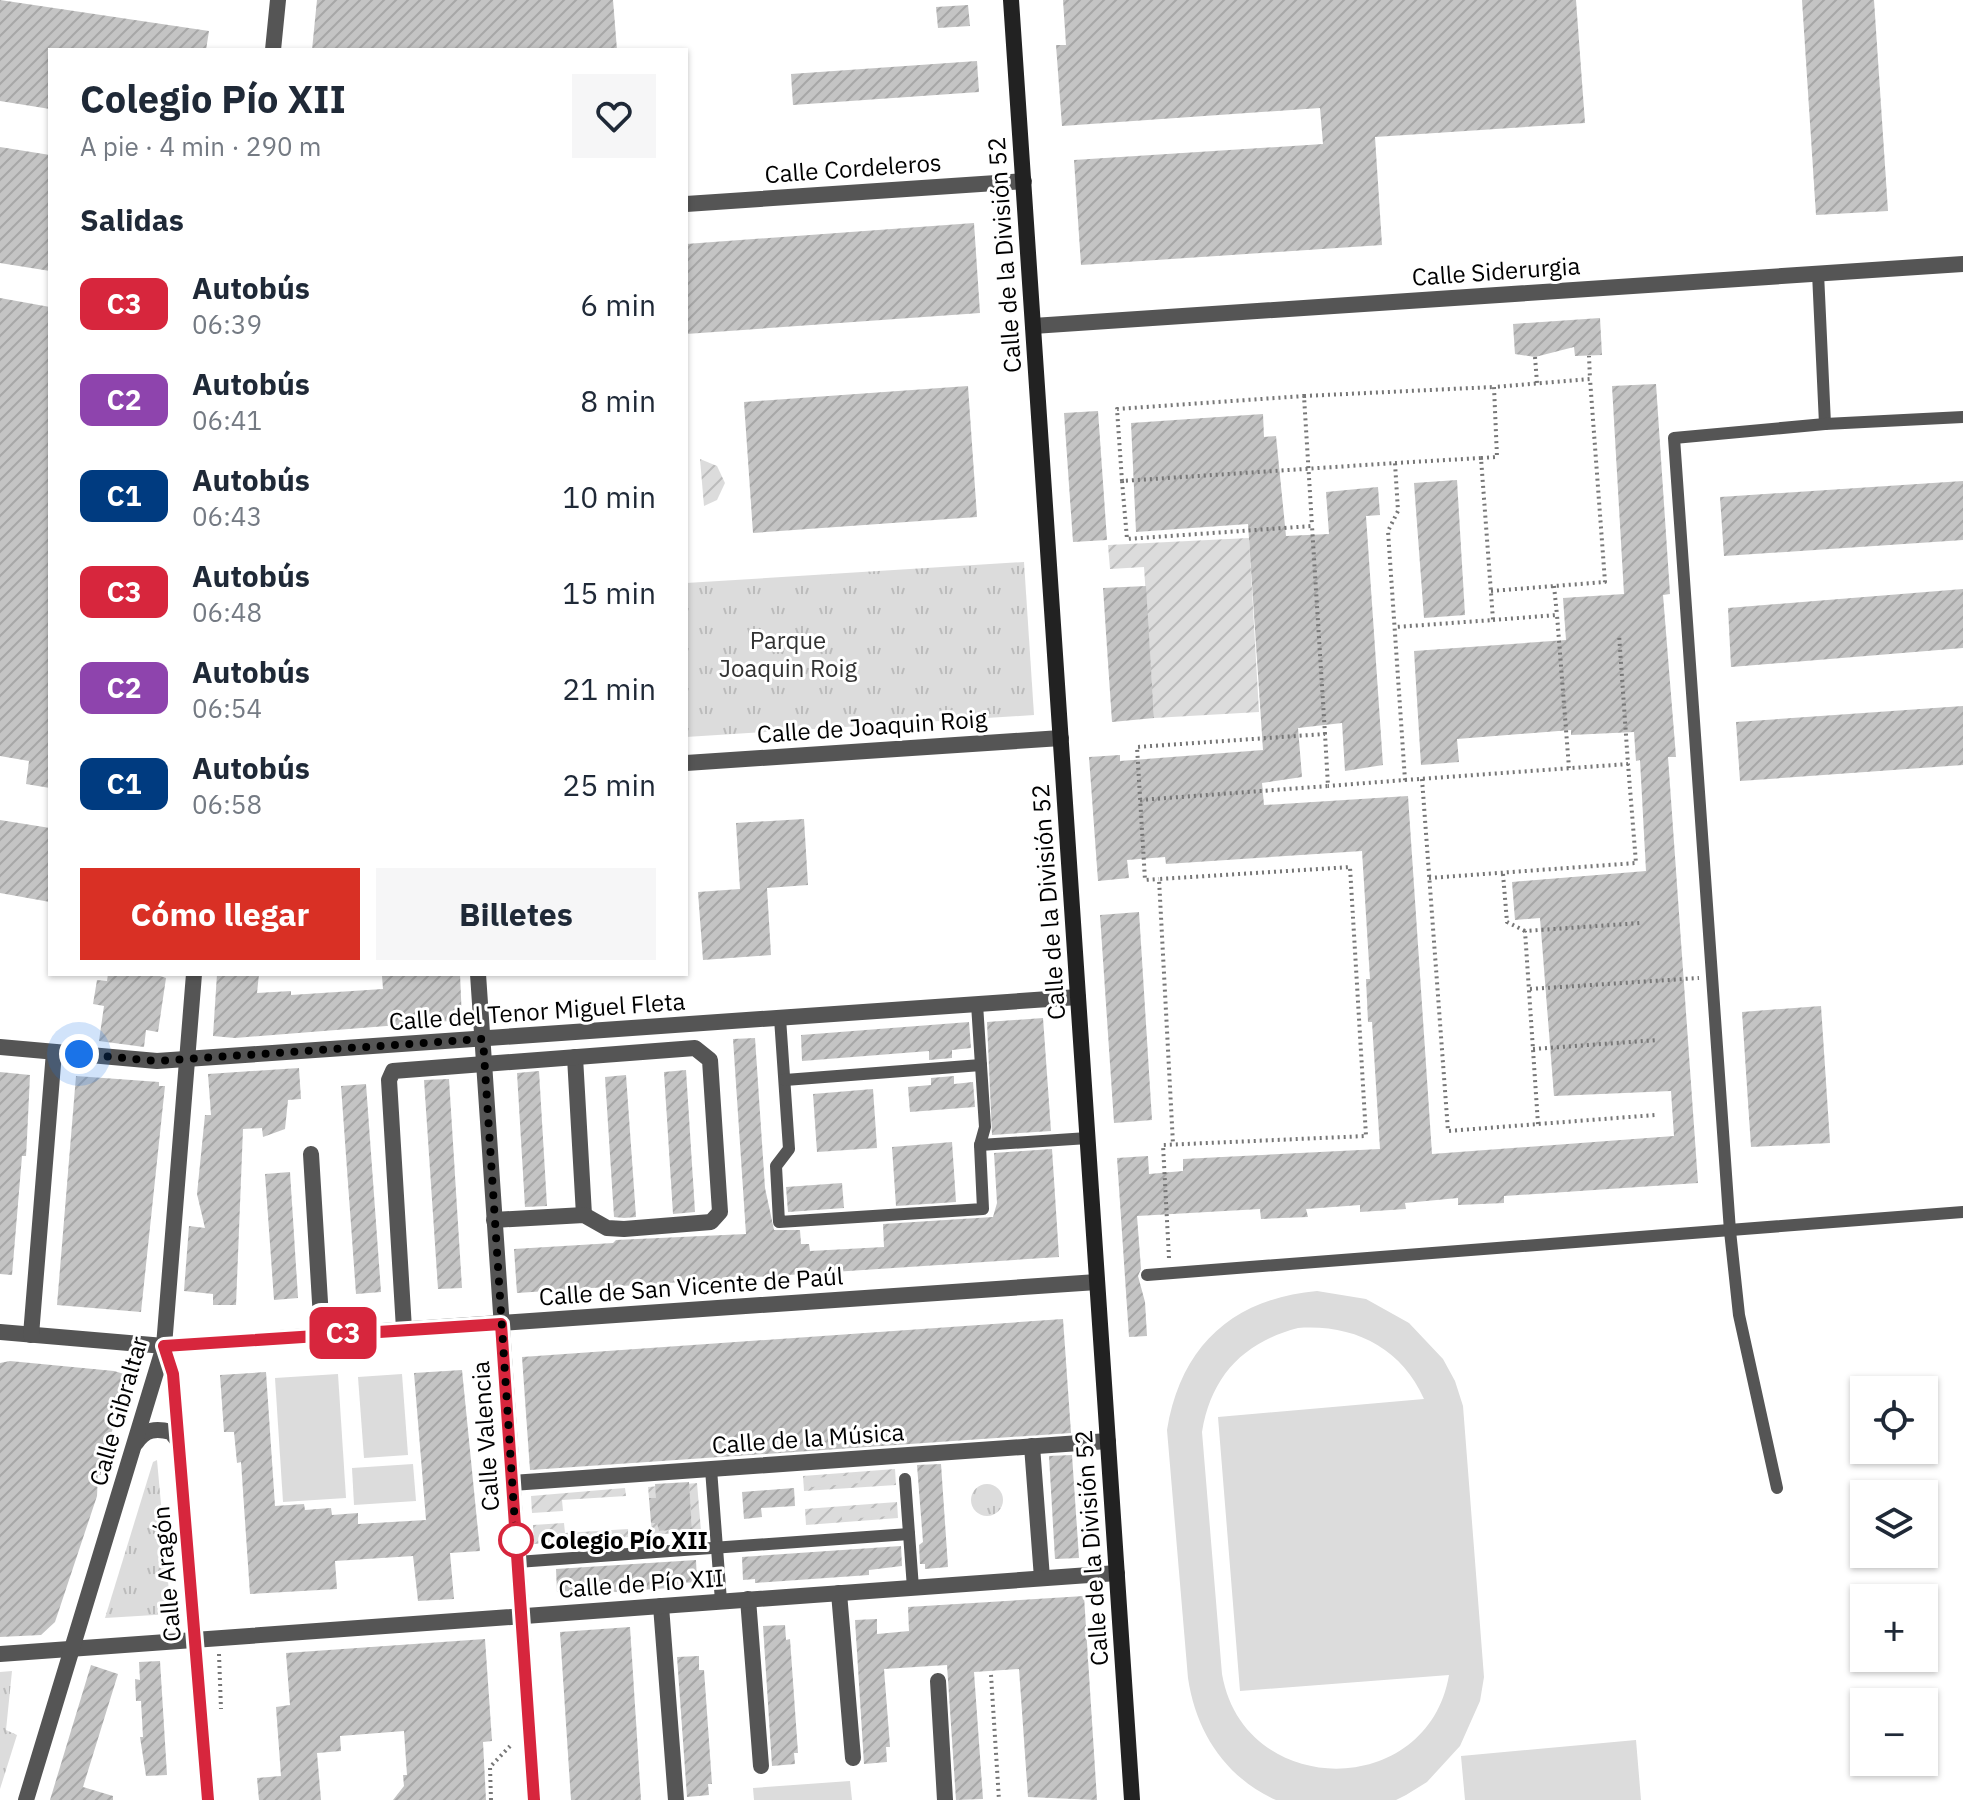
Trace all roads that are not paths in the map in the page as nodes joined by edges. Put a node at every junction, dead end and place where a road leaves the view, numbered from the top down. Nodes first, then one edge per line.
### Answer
1 (278, 0) edge
2 (1011, 0) edge
3 (273, 48) edge
4 (1024, 181) junction
5 (688, 204) edge
6 (1963, 264) edge
7 (1818, 273) junction
8 (1033, 326) junction
9 (1963, 417) edge
10 (1825, 424) junction
11 (1061, 738) junction
12 (688, 763) edge
13 (194, 976) edge
14 (478, 976) edge
15 (1078, 997) junction
16 (977, 1004) junction
17 (780, 1018) junction
18 (483, 1039) junction
19 (0, 1047) edge
20 (54, 1052) junction
21 (575, 1057) junction
22 (187, 1059) junction
23 (485, 1062) junction
24 (981, 1065) junction
25 (785, 1080) junction
26 (1088, 1138) junction
27 (980, 1145) junction
28 (311, 1154) dead end
29 (1963, 1212) edge
30 (584, 1215) junction
31 (494, 1220) junction
32 (1730, 1231) junction
33 (1147, 1275) dead end
34 (1097, 1282) junction
35 (501, 1324) junction
36 (404, 1329) junction
37 (0, 1332) edge
38 (31, 1335) junction
39 (322, 1335) junction
40 (164, 1346) junction
41 (1108, 1441) junction
42 (179, 1442) junction
43 (134, 1446) junction
44 (1032, 1446) junction
45 (711, 1469) junction
46 (905, 1479) dead end
47 (512, 1483) junction
48 (1777, 1488) dead end
49 (909, 1534) junction
50 (717, 1548) junction
51 (517, 1562) junction
52 (1117, 1573) junction
53 (1042, 1578) junction
54 (913, 1588) junction
55 (839, 1593) junction
56 (748, 1599) junction
57 (721, 1601) junction
58 (661, 1606) junction
59 (520, 1615) junction
60 (196, 1640) junction
61 (73, 1649) junction
62 (0, 1654) edge
63 (938, 1681) dead end
64 (853, 1758) dead end
65 (761, 1766) dead end
66 (26, 1800) edge
67 (208, 1800) edge
68 (534, 1800) edge
69 (676, 1800) edge
70 (945, 1800) edge
71 (1132, 1800) edge

1 - 3 street
2 - 4 main road, Calle de la División 52
4 - 5 street, Calle Cordeleros
4 - 8 main road, Calle de la División 52
6 - 7 street, Calle Siderurgia
7 - 8 street, Calle Siderurgia
7 - 10 lane
8 - 11 main road, Calle de la División 52
9 - 10 lane
10 - 32 lane
11 - 12 street, Calle de Joaquin Roig
11 - 15 main road, Calle de la División 52
13 - 22 street, Calle Gibraltar
14 - 18 street, Calle Valencia
15 - 16 street, Calle del Tenor Miguel Fleta
15 - 26 main road, Calle de la División 52
16 - 17 street, Calle del Tenor Miguel Fleta
16 - 24 lane
17 - 18 street, Calle del Tenor Miguel Fleta
17 - 25 lane
18 - 22 street, Calle del Tenor Miguel Fleta
18 - 23 street, Calle Valencia
19 - 20 street, Calle del Tenor Miguel Fleta
20 - 22 street, Calle del Tenor Miguel Fleta
20 - 38 street
21 - 23 street
21 - 30 street
21 - 30 street
22 - 40 street, Calle Gibraltar
23 - 31 street, Calle Valencia
23 - 36 street
24 - 25 lane
24 - 27 lane
25 - 27 lane
26 - 27 lane
26 - 34 main road, Calle de la División 52
28 - 39 street
29 - 32 lane
30 - 31 street
31 - 35 street, Calle Valencia
32 - 33 lane
32 - 48 lane
34 - 35 street, Calle de San Vicente de Paúl
34 - 41 main road, Calle de la División 52
35 - 36 street, Calle de San Vicente de Paúl
35 - 47 street, Calle Valencia
36 - 39 street, Calle de San Vicente de Paúl
37 - 38 street, Calle de San Vicente de Paúl
38 - 40 street, Calle de San Vicente de Paúl
39 - 40 street, Calle de San Vicente de Paúl
40 - 42 street, Calle Aragón
40 - 43 street, Calle Gibraltar
41 - 44 street, Calle de la Música
41 - 52 main road, Calle de la División 52
42 - 43 street
42 - 60 street, Calle Aragón
43 - 61 street, Calle Gibraltar
44 - 45 street, Calle de la Música
44 - 53 street
45 - 47 street, Calle de la Música
45 - 50 lane
46 - 49 lane
47 - 51 street, Calle Valencia
49 - 50 lane
49 - 54 lane
50 - 51 lane
50 - 57 lane
51 - 59 street, Calle Valencia
52 - 53 street, Calle de Pío XII
52 - 71 main road, Calle de la División 52
53 - 54 street, Calle de Pío XII
54 - 55 street, Calle de Pío XII
55 - 56 street, Calle de Pío XII
55 - 64 street
56 - 57 street, Calle de Pío XII
56 - 65 street
57 - 58 street, Calle de Pío XII
58 - 59 street, Calle de Pío XII
58 - 69 street
59 - 60 street, Calle de Pío XII
59 - 68 street, Calle Valencia
60 - 61 street, Calle de Pío XII
60 - 67 street, Calle Aragón
61 - 62 street, Calle de Pío XII
61 - 66 street, Calle Gibraltar
63 - 70 street

